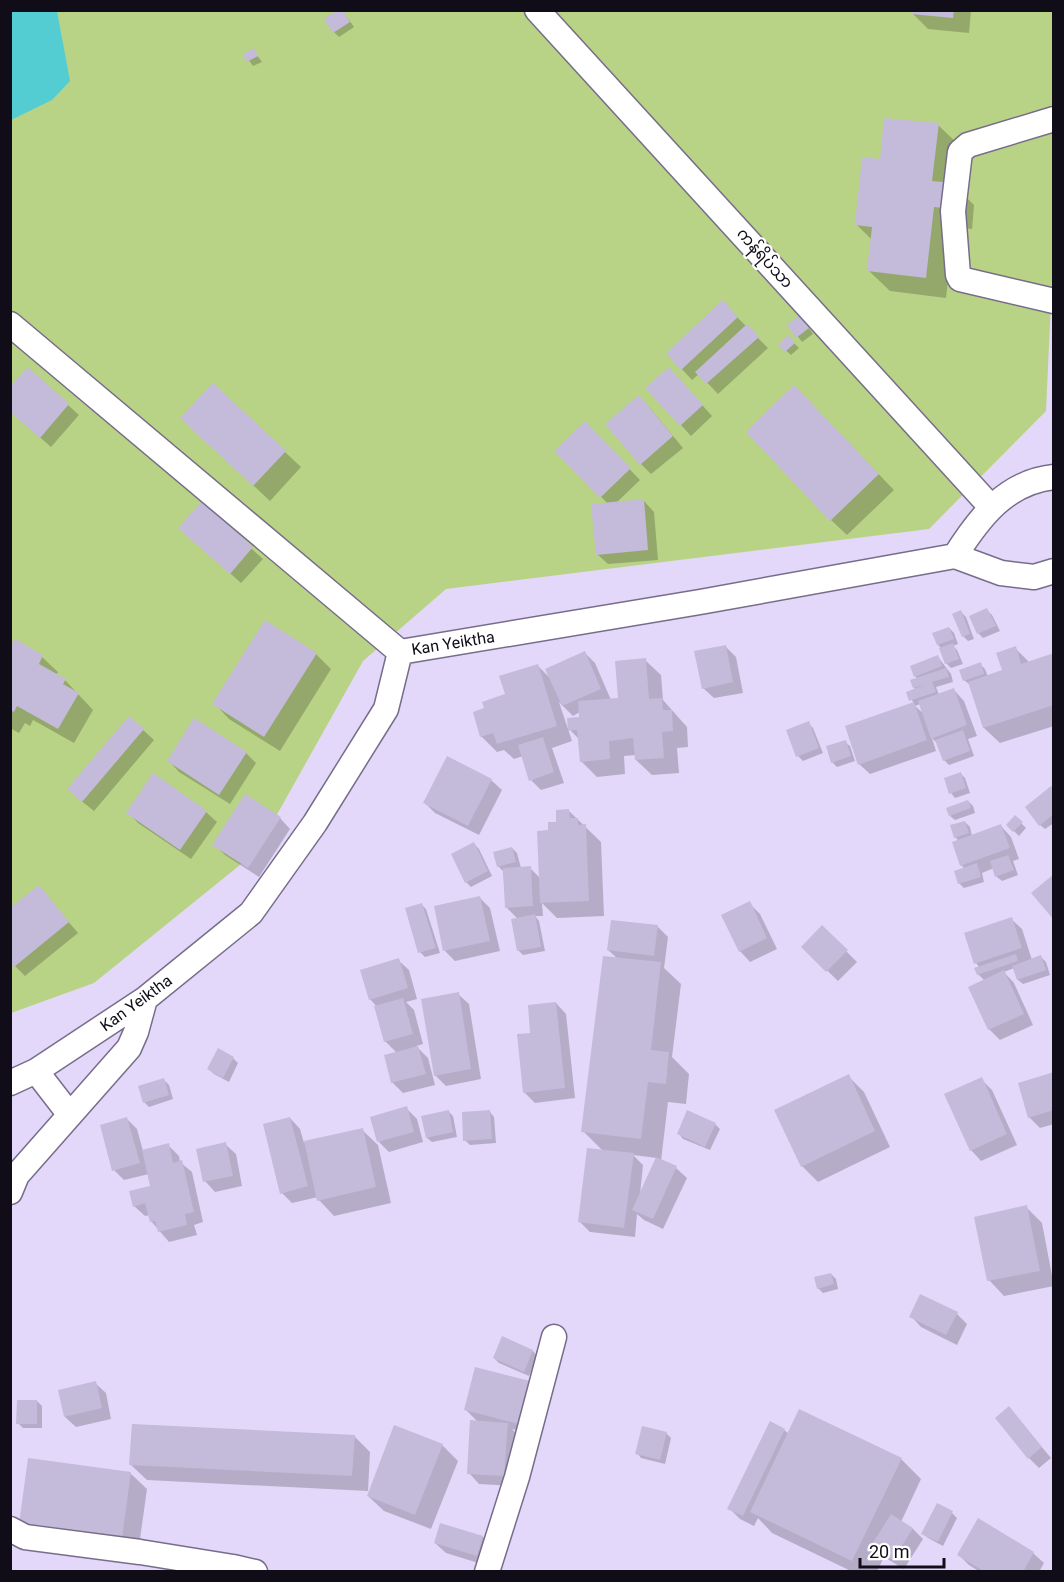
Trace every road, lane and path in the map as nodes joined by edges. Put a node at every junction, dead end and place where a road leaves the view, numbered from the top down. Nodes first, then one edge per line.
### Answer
1 (537, 10) edge
2 (1053, 119) edge
3 (1053, 301) edge
4 (10, 324) edge
5 (1053, 477) edge
6 (991, 507) junction
7 (955, 556) junction
8 (1053, 571) edge
9 (400, 652) junction
10 (146, 999) junction
11 (36, 1071) junction
12 (10, 1083) edge
13 (70, 1115) junction
14 (10, 1192) edge
15 (554, 1337) dead end
16 (10, 1529) edge
17 (240, 1570) edge
18 (487, 1572) edge

1 - 6 street, ကန်ရိပ်သာ
2 - 3 street
4 - 9 street
5 - 6 street
6 - 7 street
7 - 8 street
7 - 9 street, Kan Yeiktha
9 - 10 street, Kan Yeiktha
10 - 11 street, Kan Yeiktha
10 - 13 street
11 - 12 street, Kan Yeiktha
11 - 13 street
13 - 14 street
15 - 18 street
16 - 17 street

